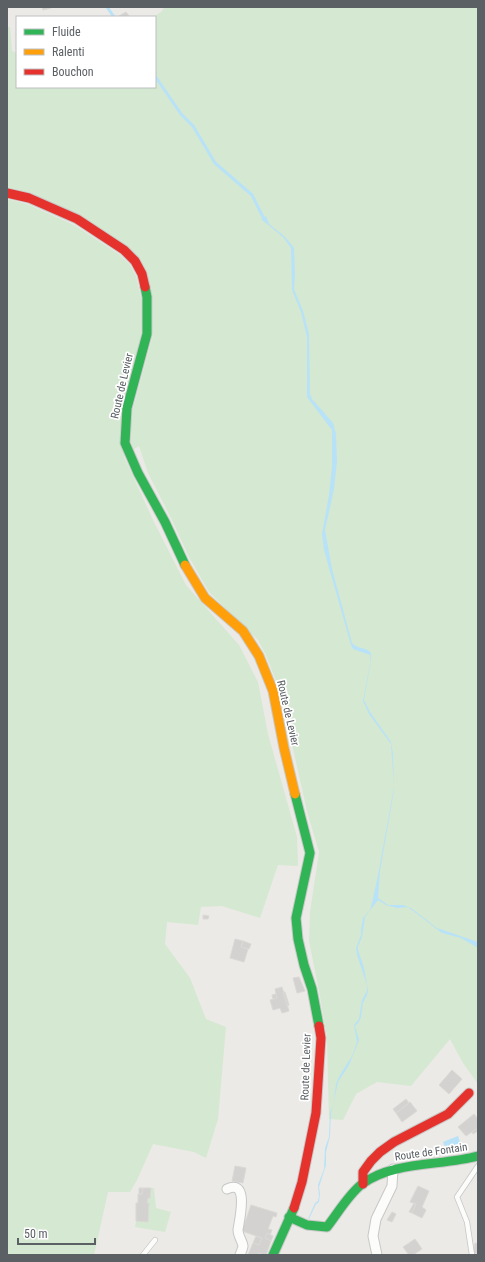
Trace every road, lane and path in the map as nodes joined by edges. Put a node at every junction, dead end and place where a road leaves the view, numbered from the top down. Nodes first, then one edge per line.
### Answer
1 (7, 193) edge
2 (469, 1094) dead end
3 (478, 1156) edge
4 (478, 1166) edge
5 (393, 1169) junction
6 (363, 1184) junction
7 (227, 1189) dead end
8 (289, 1217) junction
9 (155, 1240) dead end
10 (143, 1255) edge
11 (240, 1255) edge
12 (273, 1255) edge
13 (377, 1255) edge
14 (472, 1255) edge

1 - 8 street, Route de Levier
2 - 6 street
3 - 5 street, Route de Fontain
4 - 14 lane
5 - 6 street, Route de Fontain
5 - 13 street
6 - 8 street, Route de Fontain
7 - 11 street
8 - 12 street, Route de Levier
9 - 10 lane

